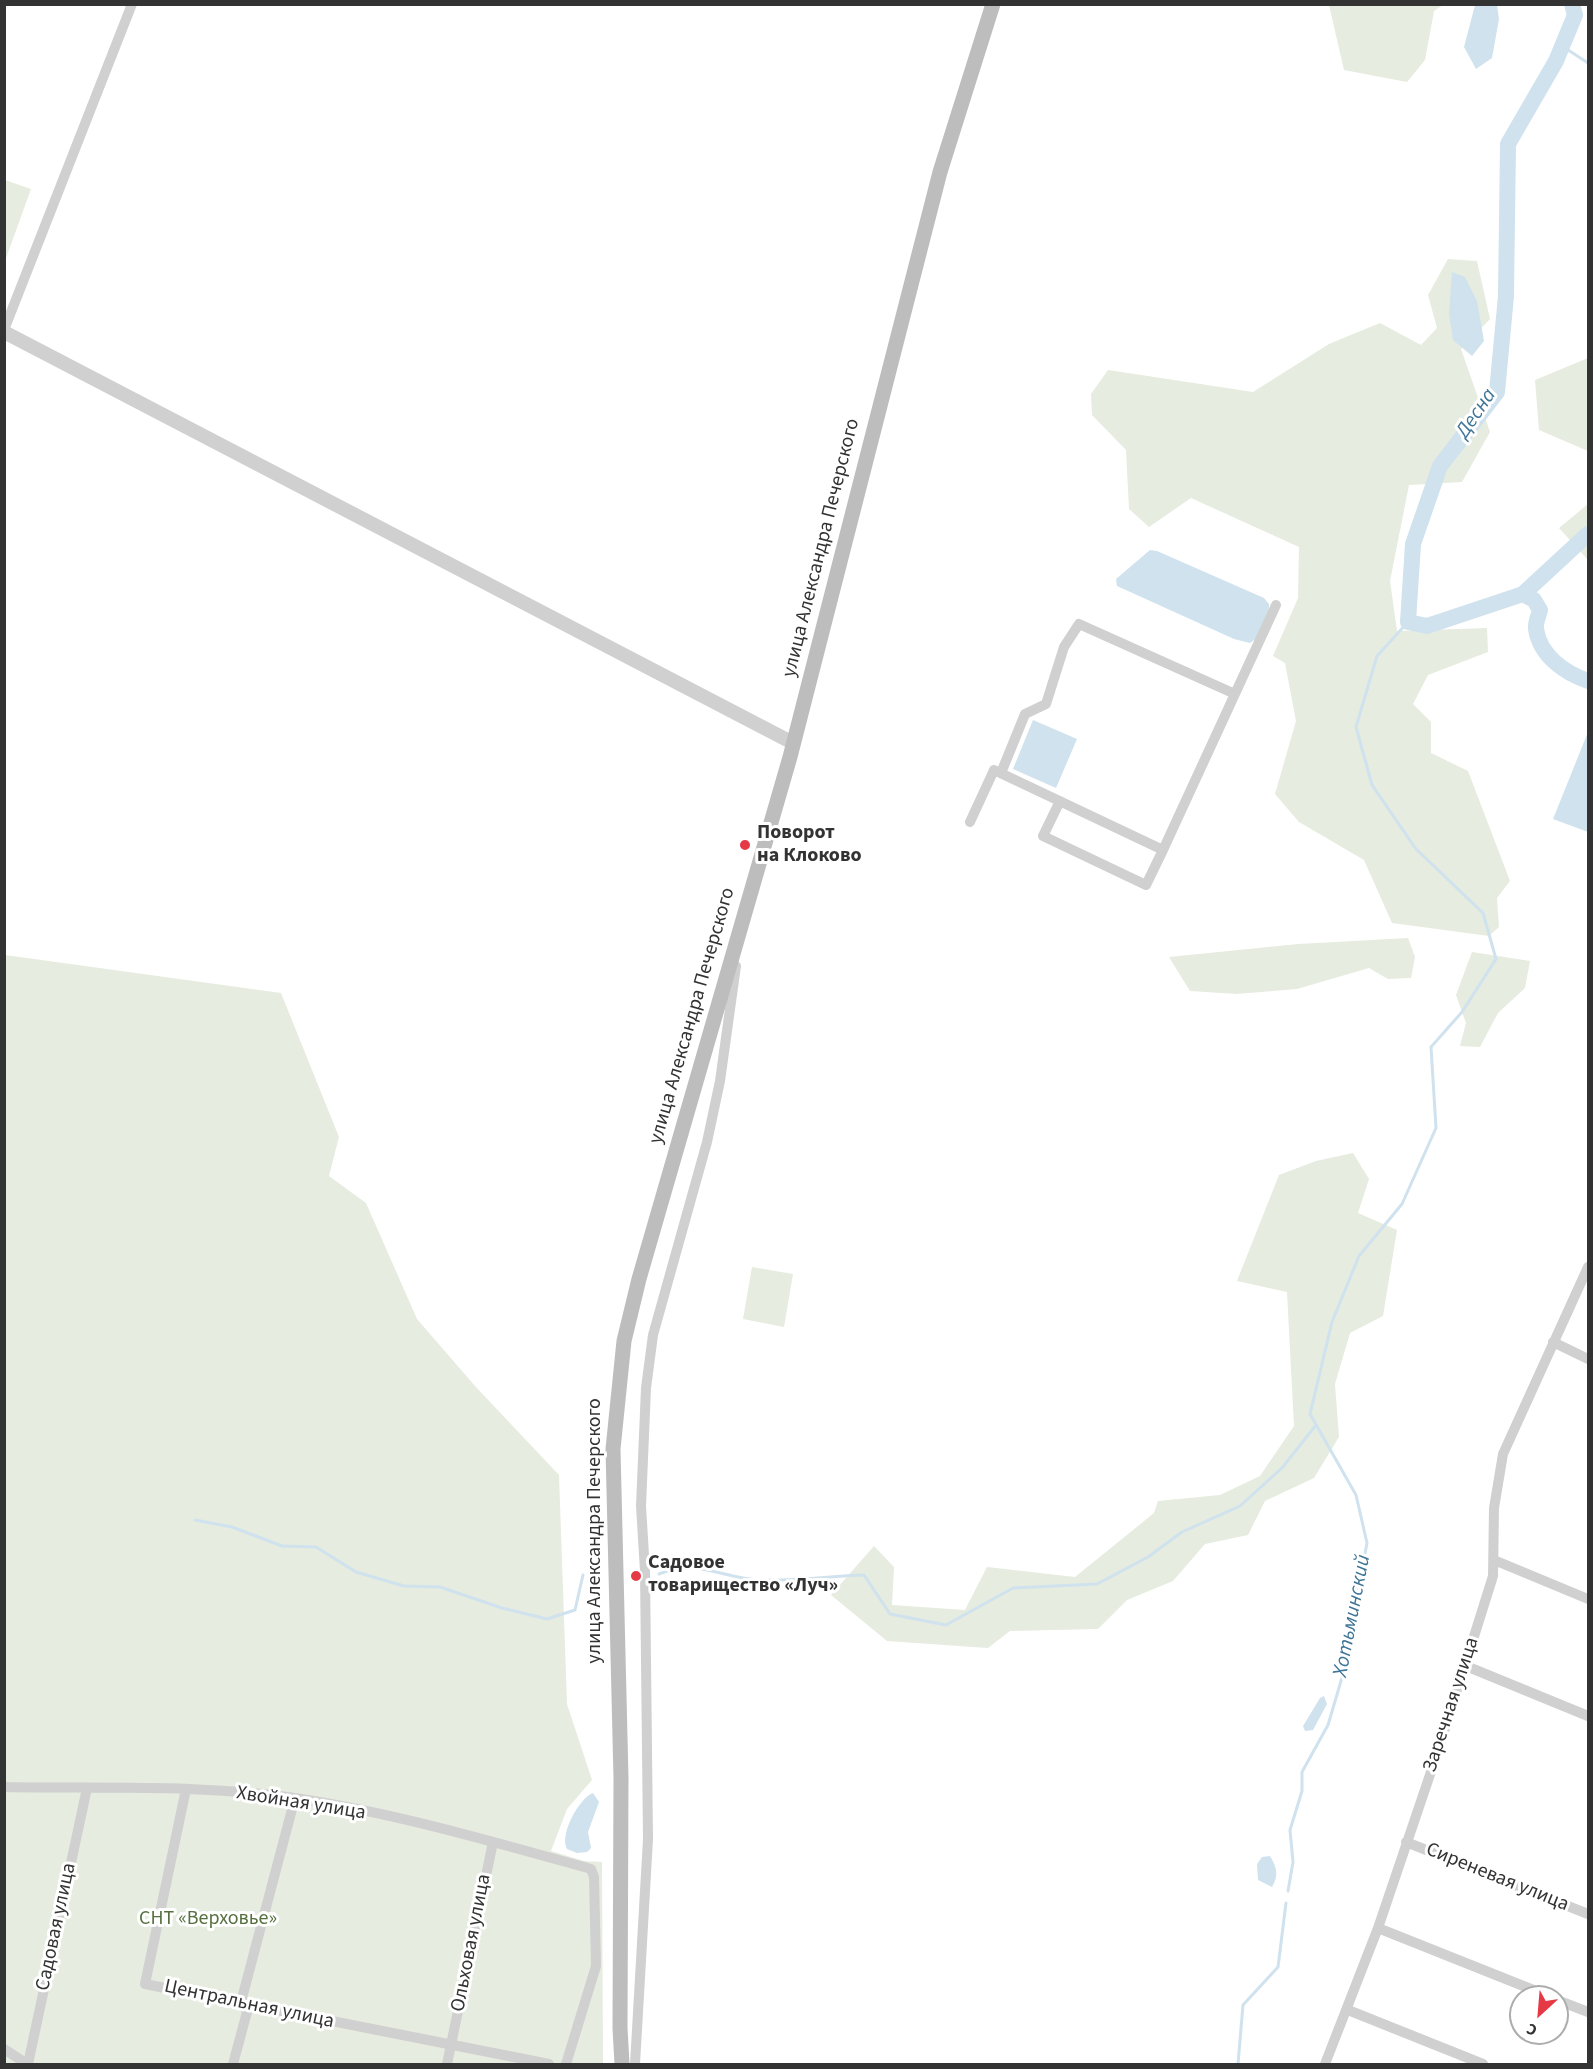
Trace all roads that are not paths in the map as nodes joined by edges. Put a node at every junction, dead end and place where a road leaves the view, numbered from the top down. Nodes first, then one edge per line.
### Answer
1 (132, 4) edge
2 (993, 4) edge
3 (4, 331) edge
4 (1276, 605) dead end
5 (1235, 693) junction
6 (794, 743) junction
7 (1001, 773) junction
8 (1060, 801) junction
9 (970, 822) dead end
10 (1163, 850) junction
11 (741, 930) junction
12 (1588, 1267) edge
13 (1553, 1342) junction
14 (1588, 1359) edge
15 (1494, 1560) junction
16 (1588, 1599) edge
17 (1466, 1666) junction
18 (1588, 1716) edge
19 (4, 1787) edge
20 (87, 1788) junction
21 (186, 1789) junction
22 (295, 1798) junction
23 (492, 1842) junction
24 (1406, 1842) junction
25 (1588, 1914) edge
26 (1378, 1928) junction
27 (1521, 1985) edge
28 (241, 2002) junction
29 (1569, 2005) edge
30 (1348, 2010) junction
31 (1588, 2012) edge
32 (452, 2044) junction
33 (4, 2049) edge
34 (27, 2064) edge
35 (233, 2064) edge
36 (447, 2064) edge
37 (549, 2064) edge
38 (566, 2064) edge
39 (622, 2064) edge
40 (635, 2064) edge
41 (1325, 2064) edge
42 (1483, 2064) edge

1 - 3 street
2 - 6 main road, улица Александра Печерского
3 - 6 street
4 - 5 street
5 - 7 street
5 - 10 street
6 - 11 main road, улица Александра Печерского
7 - 8 street
7 - 9 street
8 - 10 street
8 - 10 street
11 - 39 main road, улица Александра Печерского
11 - 40 street
12 - 13 street, Заречная улица
13 - 14 street
13 - 15 street, Заречная улица
15 - 16 street
15 - 17 street, Заречная улица
17 - 18 street
17 - 24 street, Заречная улица
19 - 20 street, Хвойная улица
20 - 21 street, Хвойная улица
20 - 34 street, Садовая улица
21 - 22 street, Хвойная улица
21 - 28 street, Центральная улица
22 - 23 street, Хвойная улица
22 - 28 street
23 - 32 street, Ольховая улица
23 - 38 street, Хвойная улица
24 - 25 street, Сиреневая улица
24 - 26 street, Заречная улица
26 - 27 street
26 - 30 street, Заречная улица
28 - 32 street, Центральная улица
28 - 35 street
29 - 31 street
30 - 41 street, Заречная улица
30 - 42 street
32 - 36 street, Ольховая улица
32 - 37 street, Центральная улица
33 - 34 street

